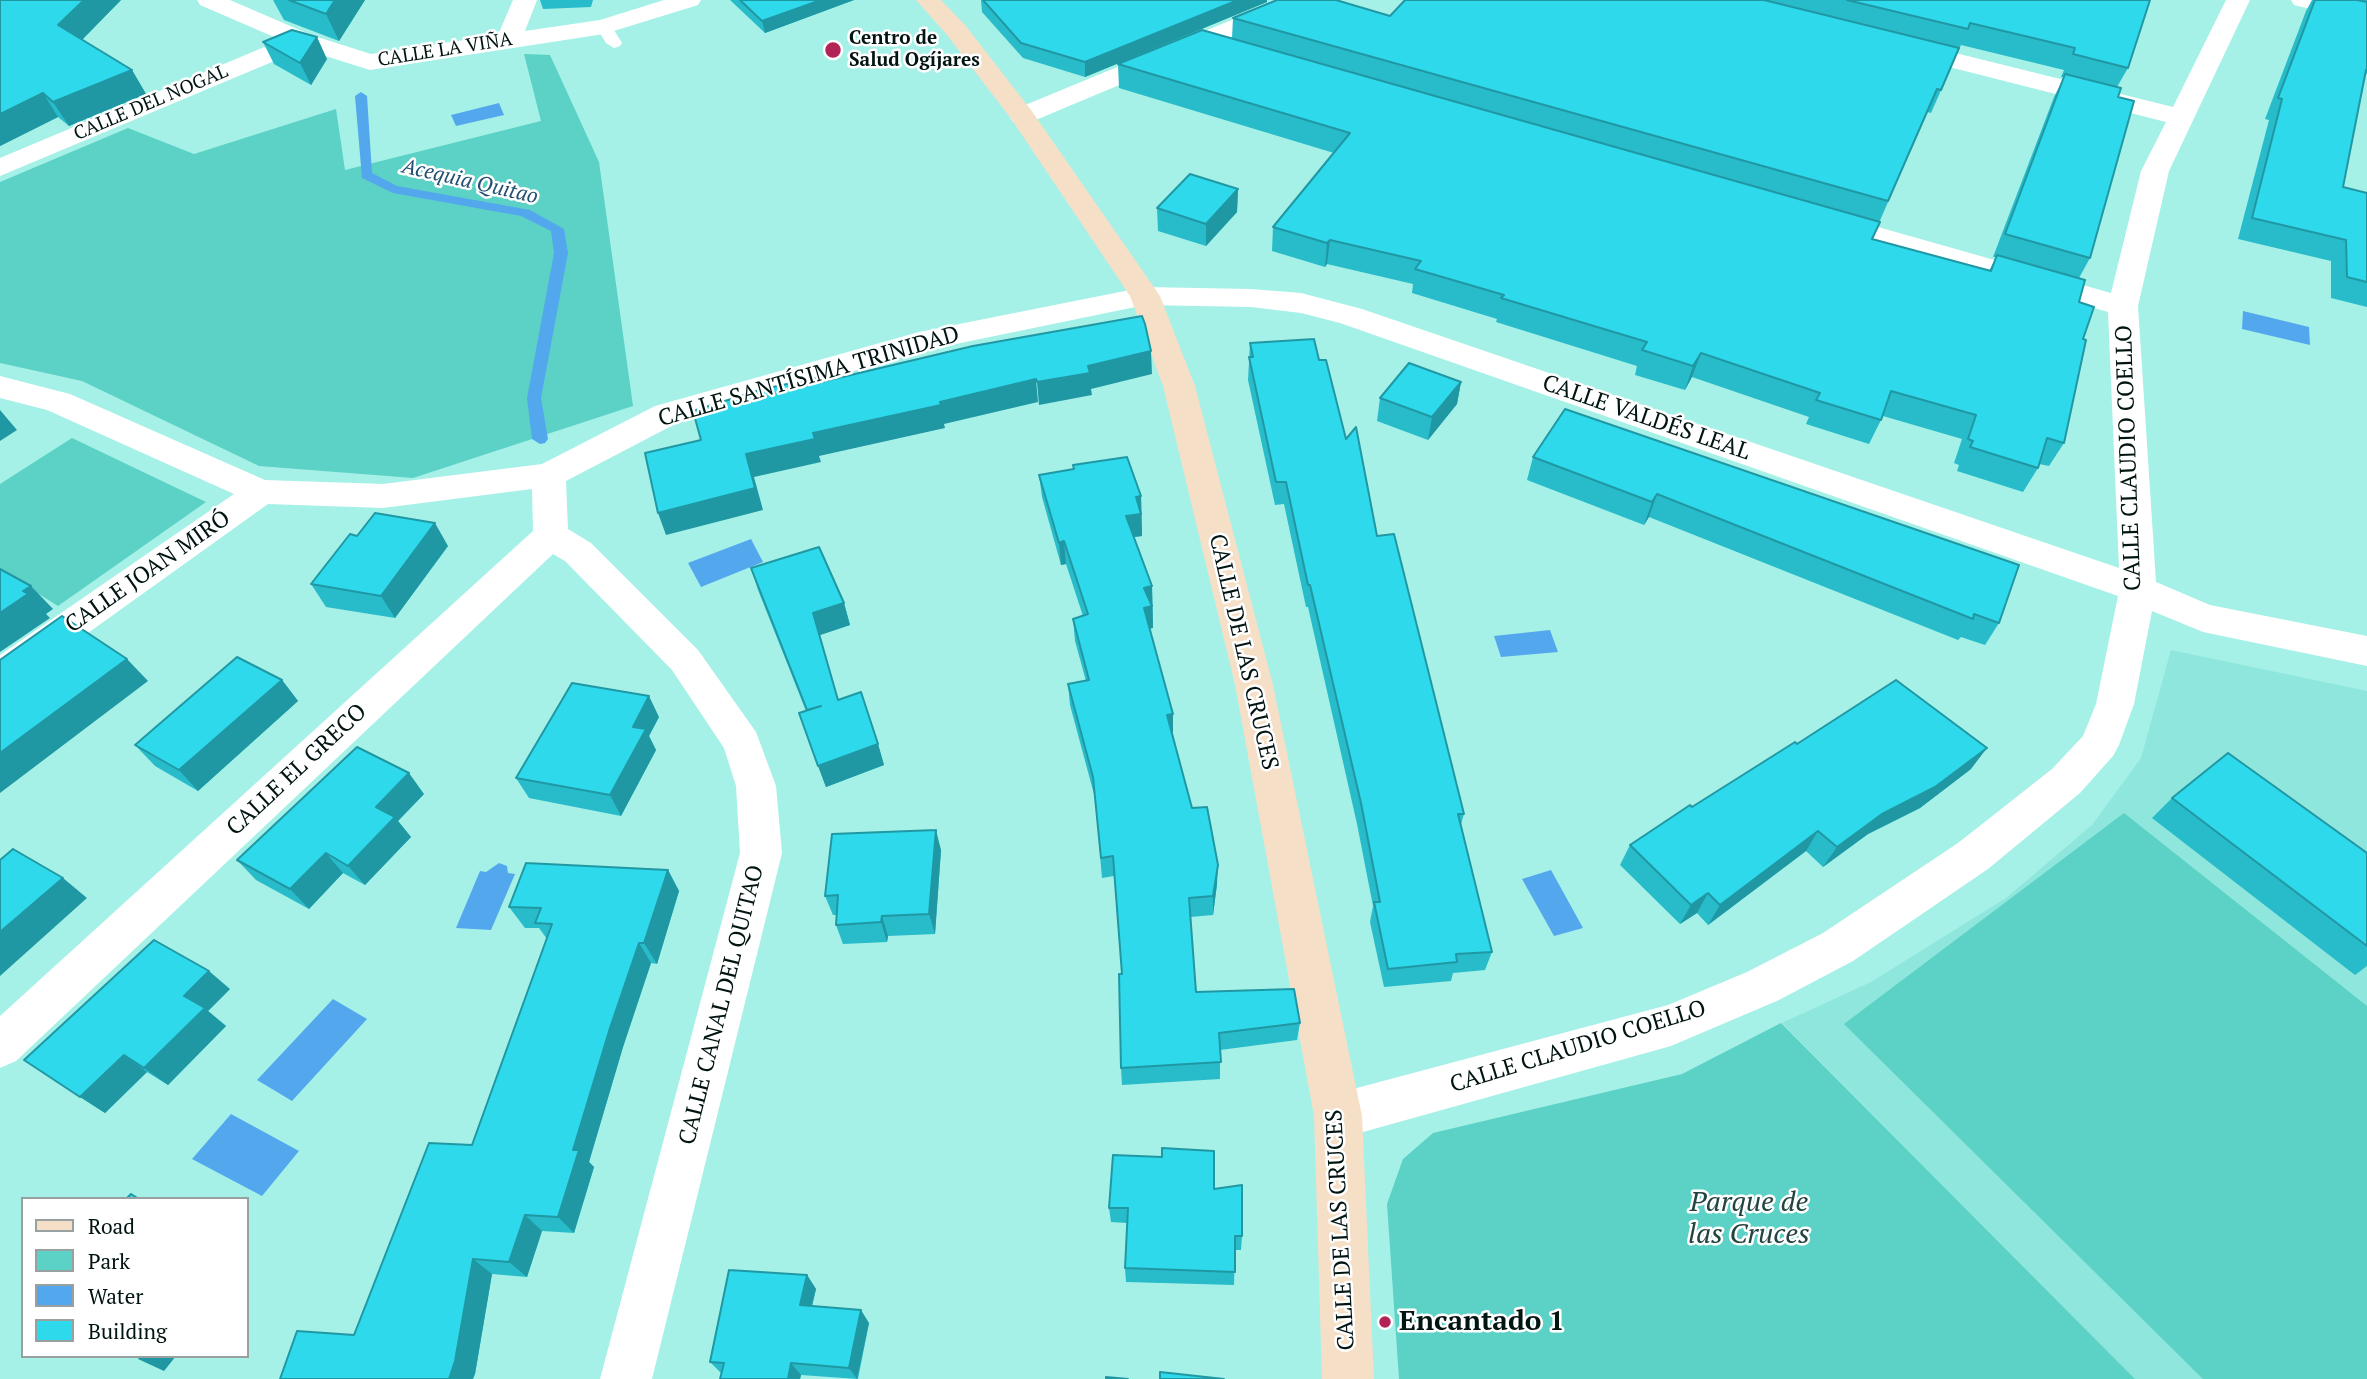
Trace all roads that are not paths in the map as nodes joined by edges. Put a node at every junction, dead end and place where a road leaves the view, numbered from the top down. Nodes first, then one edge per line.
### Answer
1 (525, 0) edge
2 (689, 0) edge
3 (928, 0) edge
4 (1301, 0) edge
5 (2238, 0) edge
6 (2303, 0) edge
7 (220, 2) edge
8 (2367, 16) edge
9 (302, 40) junction
10 (509, 40) junction
11 (1200, 42) junction
12 (1885, 44) edge
13 (1240, 54) edge
14 (1022, 116) junction
15 (2183, 118) junction
16 (0, 168) edge
17 (1802, 214) edge
18 (1145, 296) junction
19 (2123, 306) junction
20 (0, 387) edge
21 (549, 475) junction
22 (261, 492) junction
23 (551, 535) junction
24 (2138, 589) junction
25 (2367, 651) edge
26 (0, 676) edge
27 (0, 1046) edge
28 (1338, 1116) junction
29 (626, 1379) edge
30 (1348, 1379) edge

1 - 10 street
2 - 10 street, CALLE LA VIÑA
3 - 14 street, CALLE DE LAS CRUCES
4 - 11 street
5 - 15 street, CALLE CLAUDIO COELLO
6 - 8 street
7 - 9 street, CALLE LA VIÑA
9 - 10 street, CALLE LA VIÑA
9 - 16 street, CALLE DEL NOGAL
11 - 13 street
11 - 14 street
12 - 15 street
14 - 18 street, CALLE DE LAS CRUCES
15 - 19 street, CALLE CLAUDIO COELLO
17 - 19 street
18 - 21 street, CALLE SANTÍSIMA TRINIDAD
18 - 24 street, CALLE VALDÉS LEAL
18 - 28 street, CALLE DE LAS CRUCES
19 - 24 street, CALLE CLAUDIO COELLO
20 - 22 street, CALLE SANTÍSIMA TRINIDAD
21 - 22 street, CALLE SANTÍSIMA TRINIDAD
21 - 23 street
22 - 26 street, CALLE JOAN MIRÓ
23 - 27 street, CALLE EL GRECO
23 - 29 street, CALLE CANAL DEL QUITAO
24 - 25 street, CALLE VALDÉS LEAL
24 - 28 street, CALLE CLAUDIO COELLO
28 - 30 street, CALLE DE LAS CRUCES

